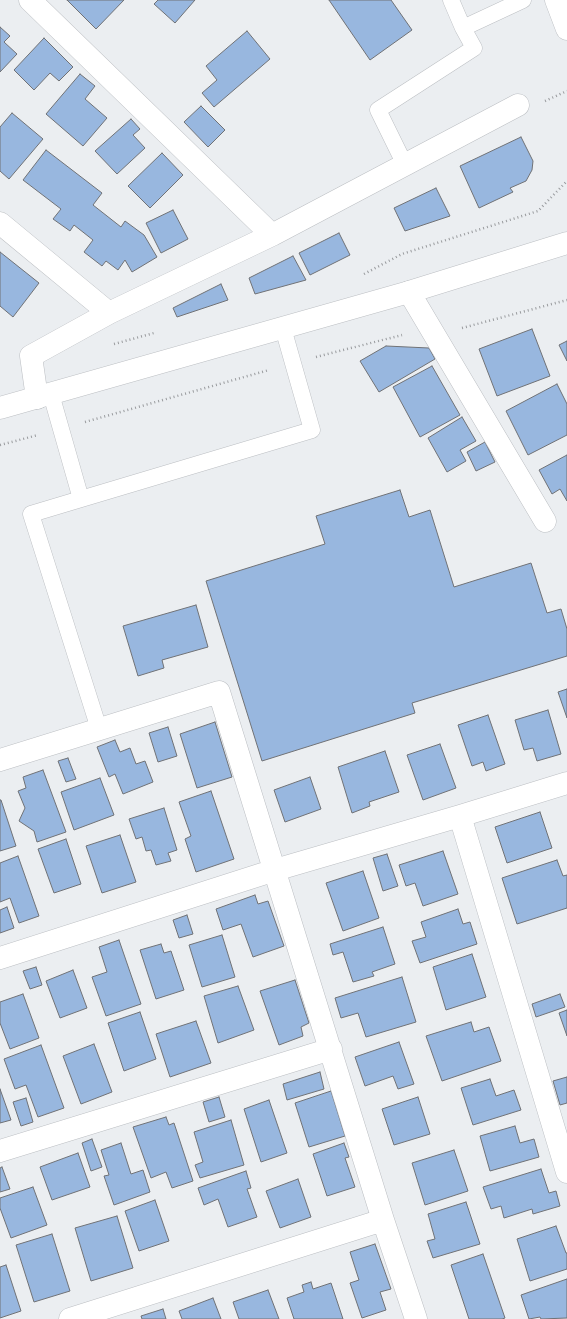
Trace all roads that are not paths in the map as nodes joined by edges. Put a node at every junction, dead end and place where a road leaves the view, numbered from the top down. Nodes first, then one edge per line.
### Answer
1 (30, 0) edge
2 (450, 0) edge
3 (524, 0) edge
4 (556, 0) edge
5 (462, 28) junction
6 (567, 29) edge
7 (518, 105) dead end
8 (405, 166) junction
9 (0, 223) edge
10 (272, 235) junction
11 (567, 243) edge
12 (409, 292) junction
13 (109, 313) junction
14 (283, 328) junction
15 (44, 396) junction
16 (0, 408) edge
17 (81, 499) junction
18 (545, 521) dead end
19 (99, 729) junction
20 (0, 760) edge
21 (567, 783) edge
22 (460, 816) junction
23 (275, 870) junction
24 (0, 958) edge
25 (331, 1049) junction
26 (0, 1151) edge
27 (567, 1172) edge
28 (383, 1220) junction
29 (70, 1319) edge
30 (416, 1319) edge

1 - 10 main road
2 - 5 lane
3 - 5 lane
4 - 6 main road
5 - 8 lane
7 - 8 main road
8 - 10 main road
9 - 13 main road
10 - 13 main road
11 - 12 main road
12 - 14 main road
12 - 18 main road
13 - 15 main road
14 - 15 main road
14 - 17 lane
15 - 16 main road
15 - 17 lane
17 - 19 lane
19 - 20 main road
19 - 23 main road
21 - 22 main road
22 - 23 main road
22 - 27 main road
23 - 24 main road
23 - 25 main road
25 - 26 main road
25 - 28 main road
28 - 29 main road
28 - 30 main road

